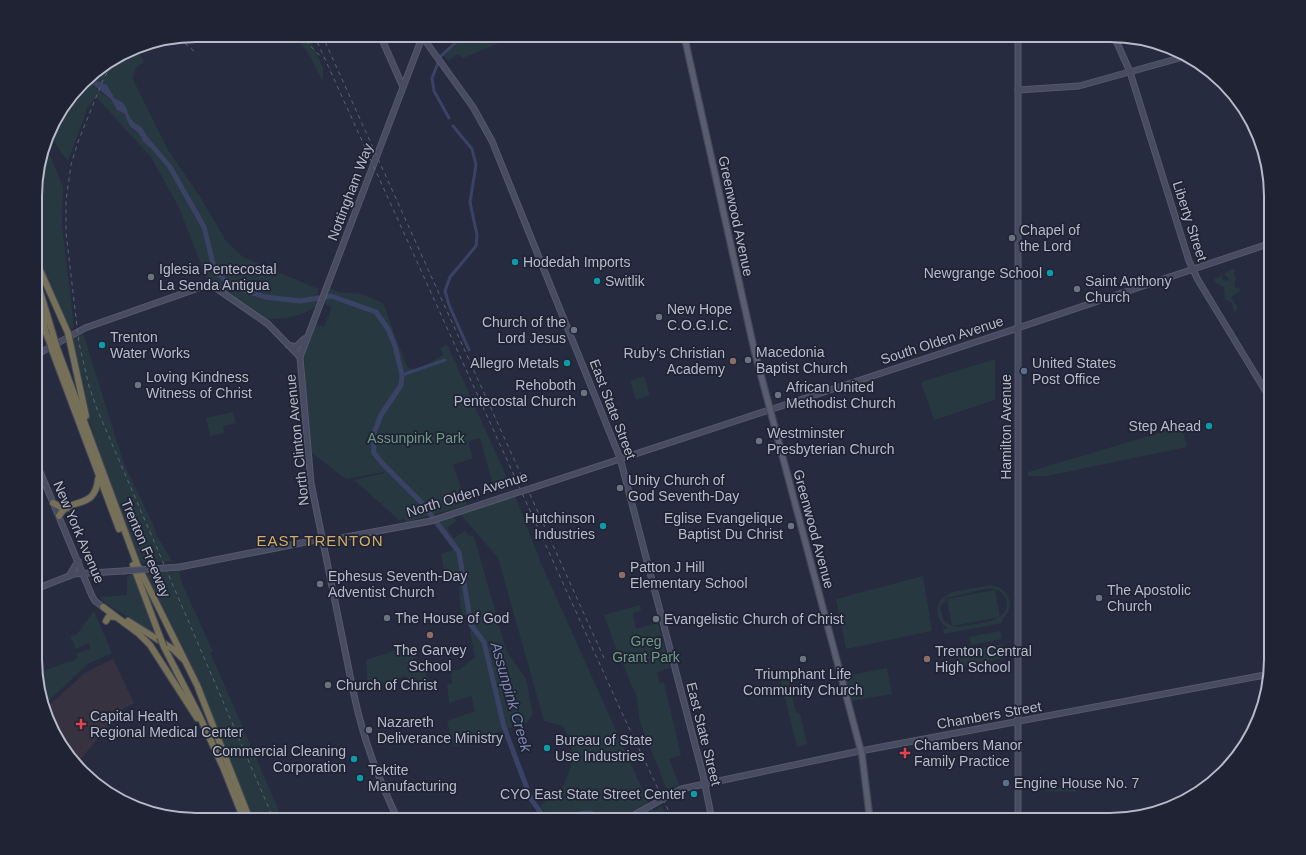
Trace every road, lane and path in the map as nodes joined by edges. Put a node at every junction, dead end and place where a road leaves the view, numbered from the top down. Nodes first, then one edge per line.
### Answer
1 (383, 42) edge
2 (419, 42) edge
3 (427, 42) edge
4 (686, 42) edge
5 (1018, 42) edge
6 (1117, 42) edge
7 (1178, 58) edge
8 (1130, 72) junction
9 (403, 86) junction
10 (1018, 90) junction
11 (1264, 245) edge
12 (1193, 270) junction
13 (42, 275) edge
14 (42, 302) edge
15 (42, 317) edge
16 (42, 323) edge
17 (1018, 328) junction
18 (45, 329) junction
19 (308, 331) junction
20 (68, 337) junction
21 (52, 342) junction
22 (287, 345) junction
23 (55, 349) junction
24 (42, 352) edge
25 (300, 357) junction
26 (1264, 388) edge
27 (770, 409) junction
28 (96, 453) junction
29 (620, 458) junction
30 (98, 475) junction
31 (42, 476) edge
32 (53, 503) junction
33 (67, 508) junction
34 (59, 516) junction
35 (322, 540) junction
36 (78, 560) junction
37 (84, 574) junction
38 (69, 576) junction
39 (42, 587) edge
40 (105, 609) junction
41 (115, 617) junction
42 (106, 621) dead end
43 (188, 666) junction
44 (1263, 675) edge
45 (1018, 722) junction
46 (206, 731) junction
47 (861, 751) junction
48 (705, 783) junction
49 (241, 813) edge
50 (247, 813) edge
51 (395, 813) edge
52 (638, 813) edge
53 (711, 813) edge
54 (869, 813) edge
55 (1018, 813) edge

1 - 9 street
2 - 9 street, Nottingham Way
3 - 29 street, East State Street
4 - 27 main road, Greenwood Avenue
5 - 10 street, Hamilton Avenue
6 - 8 street, Liberty Street
7 - 8 street
8 - 10 street
8 - 12 street, Liberty Street
9 - 19 street, Nottingham Way
10 - 17 street, Hamilton Avenue
11 - 12 street, South Olden Avenue
12 - 17 street, South Olden Avenue
12 - 26 street, Liberty Street
13 - 20 highway
14 - 21 highway, Trenton Freeway
15 - 18 highway
16 - 18 highway, Trenton Freeway
17 - 27 street, South Olden Avenue
17 - 45 street, Hamilton Avenue
18 - 21 highway, Trenton Freeway
19 - 22 street
19 - 25 street, Nottingham Way
20 - 22 street
20 - 24 street
20 - 28 highway
21 - 23 highway, Trenton Freeway, bridge
22 - 25 street
23 - 28 highway, Trenton Freeway
23 - 30 highway, Trenton Freeway
25 - 35 street, North Clinton Avenue
27 - 29 street, South Olden Avenue
27 - 47 main road, Greenwood Avenue
28 - 43 highway, Trenton Freeway
29 - 35 street, North Olden Avenue, bridge
29 - 48 street, East State Street
30 - 33 highway
30 - 46 highway, Trenton Freeway, bridge
31 - 32 street, New York Avenue
32 - 33 highway
32 - 34 street, New York Avenue
33 - 34 highway
34 - 36 street, New York Avenue
35 - 37 street, North Olden Avenue, bridge
35 - 51 street, North Clinton Avenue
36 - 37 street, New York Avenue
36 - 38 street
37 - 38 street, North Olden Avenue
37 - 40 street, New York Avenue
38 - 39 street, North Olden Avenue
40 - 41 highway
40 - 43 highway
41 - 42 highway
41 - 46 highway
43 - 50 highway, Trenton Freeway
44 - 45 street, Chambers Street
45 - 47 street, Chambers Street
45 - 55 street, Hamilton Avenue
46 - 49 highway, Trenton Freeway
47 - 48 street, Chambers Street
47 - 54 main road, Greenwood Avenue
48 - 52 street, Chambers Street, bridge
48 - 53 street, East State Street

